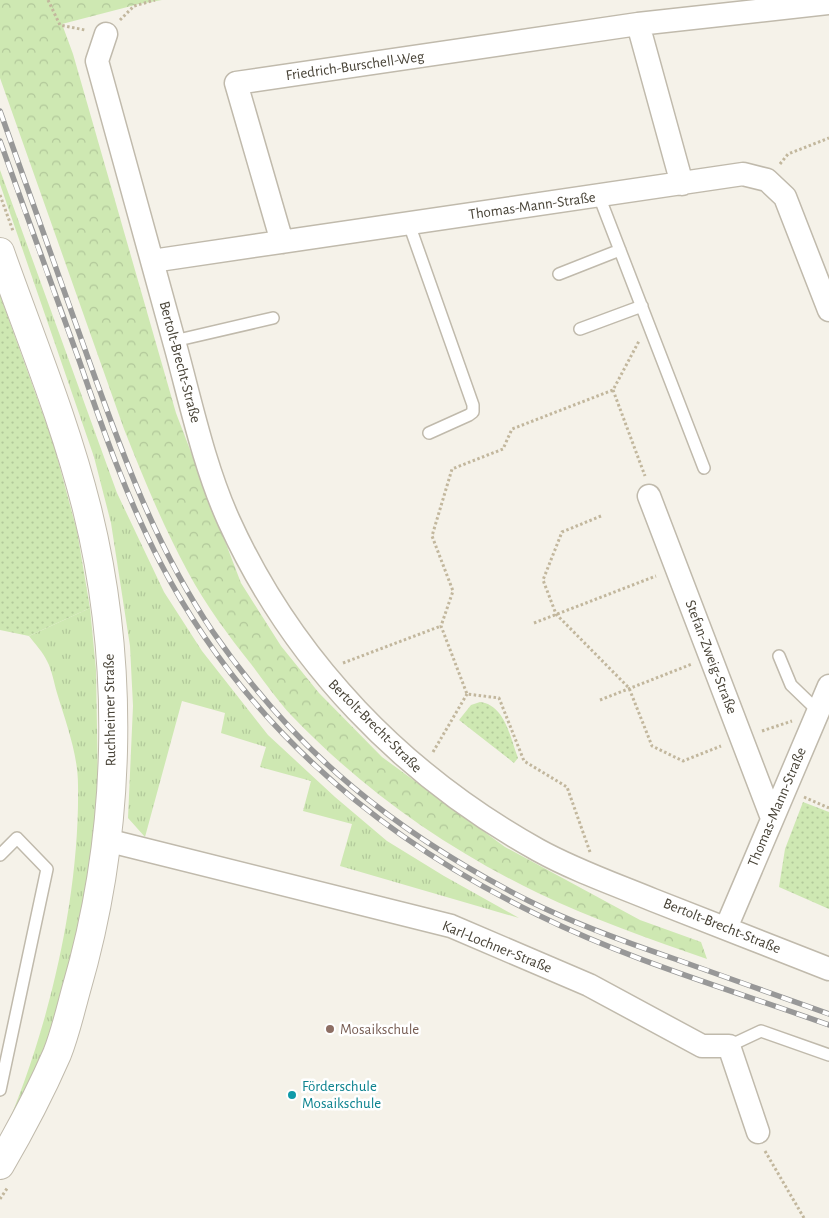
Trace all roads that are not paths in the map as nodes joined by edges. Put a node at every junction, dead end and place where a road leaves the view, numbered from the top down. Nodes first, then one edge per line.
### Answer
1 (829, 3) edge
2 (638, 24) junction
3 (106, 34) road end
4 (682, 184) junction
5 (599, 196) junction
6 (409, 224) junction
7 (282, 242) junction
8 (8, 246) edge
9 (620, 250) junction
10 (152, 261) junction
11 (559, 274) dead end
12 (642, 306) junction
13 (829, 310) edge
14 (273, 318) dead end
15 (580, 329) dead end
16 (174, 341) junction
17 (429, 433) dead end
18 (704, 468) dead end
19 (649, 496) road end
20 (779, 656) dead end
21 (829, 686) edge
22 (818, 711) junction
23 (772, 818) junction
24 (106, 840) junction
25 (0, 855) edge
26 (726, 928) junction
27 (829, 969) edge
28 (729, 1046) junction
29 (829, 1055) edge
30 (0, 1090) edge
31 (758, 1132) road end
32 (5, 1175) edge

1 - 2 street, Friedrich-Burschell-Weg
2 - 4 street
2 - 7 street, Friedrich-Burschell-Weg
3 - 10 street, Bertolt-Brecht-Straße
4 - 5 street, Thomas-Mann-Straße
4 - 13 street, Thomas-Mann-Straße
5 - 6 street, Thomas-Mann-Straße
5 - 9 lane
6 - 7 street, Thomas-Mann-Straße
6 - 17 lane
7 - 10 street, Thomas-Mann-Straße
8 - 24 street, Ruchheimer Straße
9 - 11 lane
9 - 12 lane
10 - 16 street, Bertolt-Brecht-Straße
12 - 15 lane
12 - 18 lane
14 - 16 lane
16 - 26 street, Bertolt-Brecht-Straße
19 - 23 street, Stefan-Zweig-Straße
20 - 22 lane
21 - 22 street, Thomas-Mann-Straße
22 - 23 street, Thomas-Mann-Straße
23 - 26 street, Thomas-Mann-Straße
24 - 28 street, Karl-Lochner-Straße
24 - 32 street, Ruchheimer Straße
25 - 30 lane
26 - 27 street, Bertolt-Brecht-Straße
28 - 29 lane
28 - 31 street

